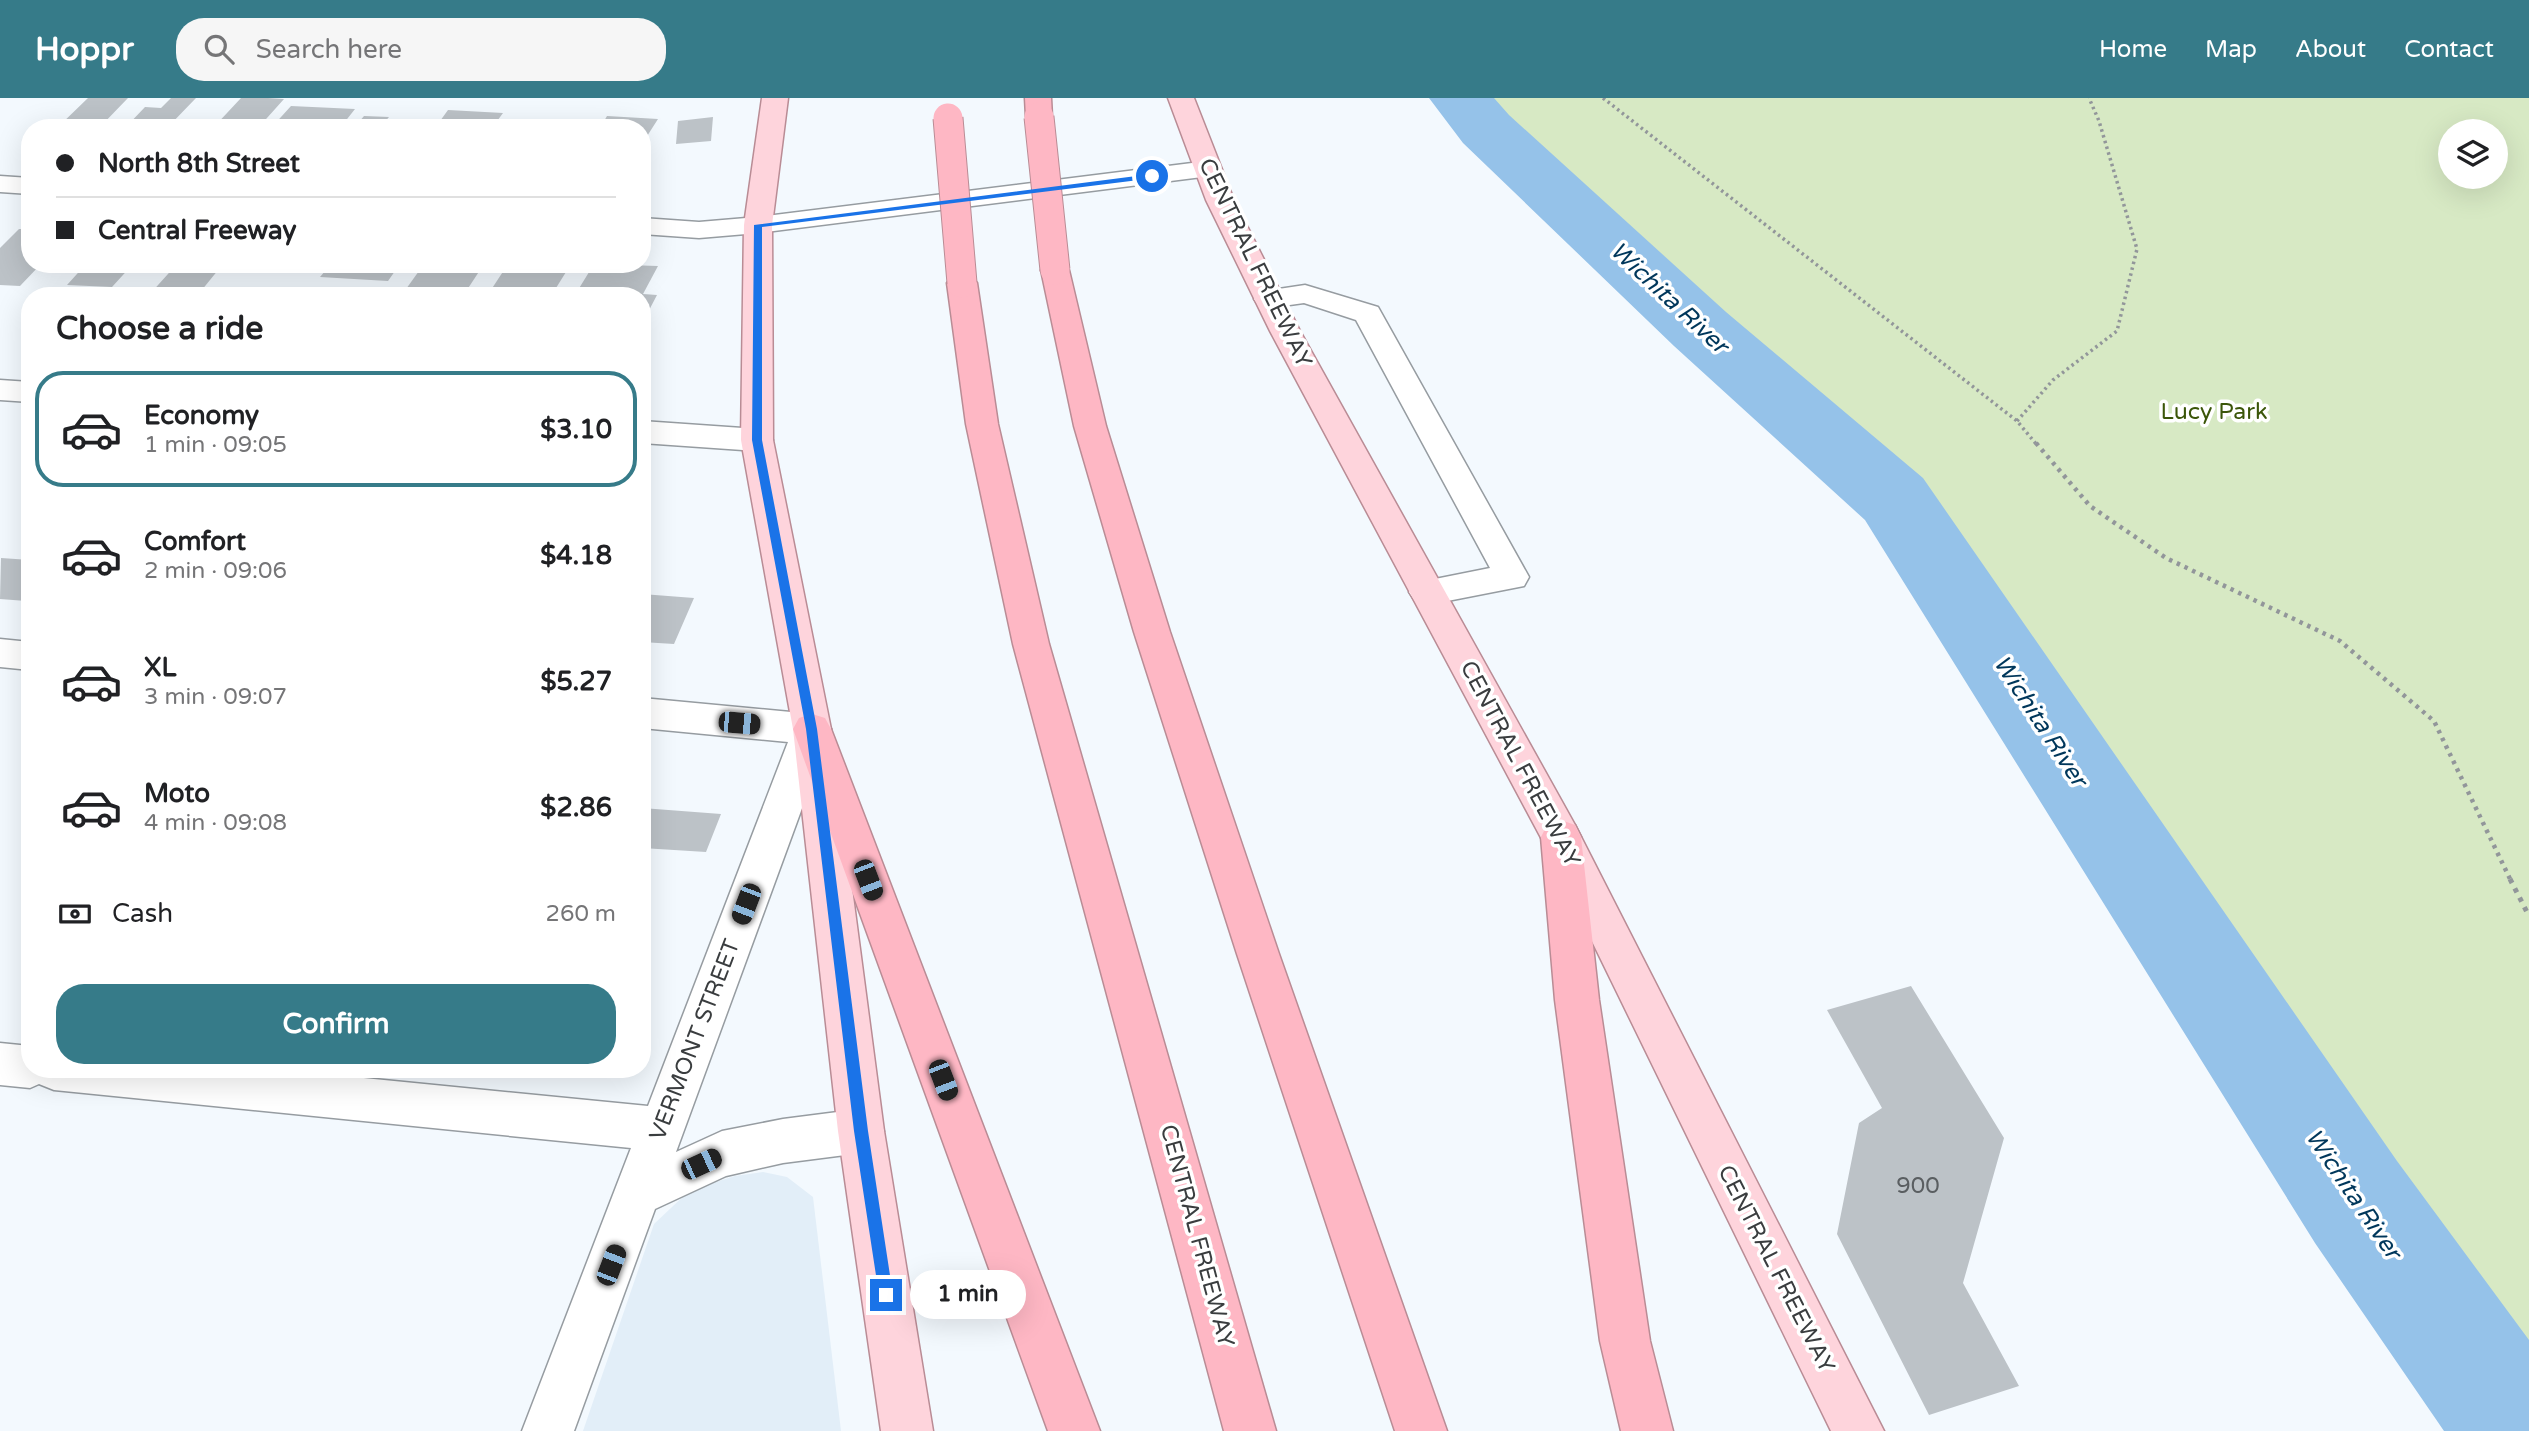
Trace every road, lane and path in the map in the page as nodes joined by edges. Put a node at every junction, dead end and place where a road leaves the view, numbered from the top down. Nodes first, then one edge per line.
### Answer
1 (775, 98) edge
2 (1181, 98) edge
3 (1603, 98) edge
4 (2089, 98) edge
5 (1038, 107) edge
6 (949, 108) edge
7 (1208, 169) junction
8 (0, 184) edge
9 (21, 185) edge
10 (758, 225) junction
11 (651, 227) edge
12 (1269, 299) junction
13 (0, 390) edge
14 (21, 391) edge
15 (2017, 421) junction
16 (651, 433) edge
17 (757, 440) junction
18 (1427, 592) junction
19 (0, 653) edge
20 (21, 655) edge
21 (651, 714) edge
22 (812, 729) junction
23 (1561, 838) junction
24 (2529, 916) edge
25 (0, 1064) edge
26 (21, 1066) edge
27 (145, 1078) edge
28 (662, 1129) junction
29 (861, 1131) junction
30 (638, 1193) junction
31 (548, 1431) edge
32 (906, 1431) edge
33 (1074, 1431) edge
34 (1250, 1431) edge
35 (1421, 1431) edge
36 (1647, 1431) edge
37 (1858, 1431) edge

1 - 10 main road
2 - 7 main road, CENTRAL FREEWAY
3 - 15 path
4 - 15 path
5 - 35 highway, bridge
6 - 34 highway, CENTRAL FREEWAY, bridge
7 - 10 street
7 - 12 main road, CENTRAL FREEWAY
8 - 9 street
10 - 11 street
10 - 17 main road
12 - 18 main road, CENTRAL FREEWAY
12 - 18 street
13 - 14 street
15 - 24 path
16 - 17 street
17 - 22 main road
18 - 23 main road, CENTRAL FREEWAY
19 - 20 street
21 - 22 street
22 - 28 street, VERMONT STREET
22 - 29 main road
22 - 33 highway
23 - 36 highway
23 - 37 main road, CENTRAL FREEWAY
25 - 26 street
27 - 28 street
28 - 30 street, VERMONT STREET
29 - 30 street, VERMONT STREET
29 - 32 main road
30 - 31 street, VERMONT STREET

